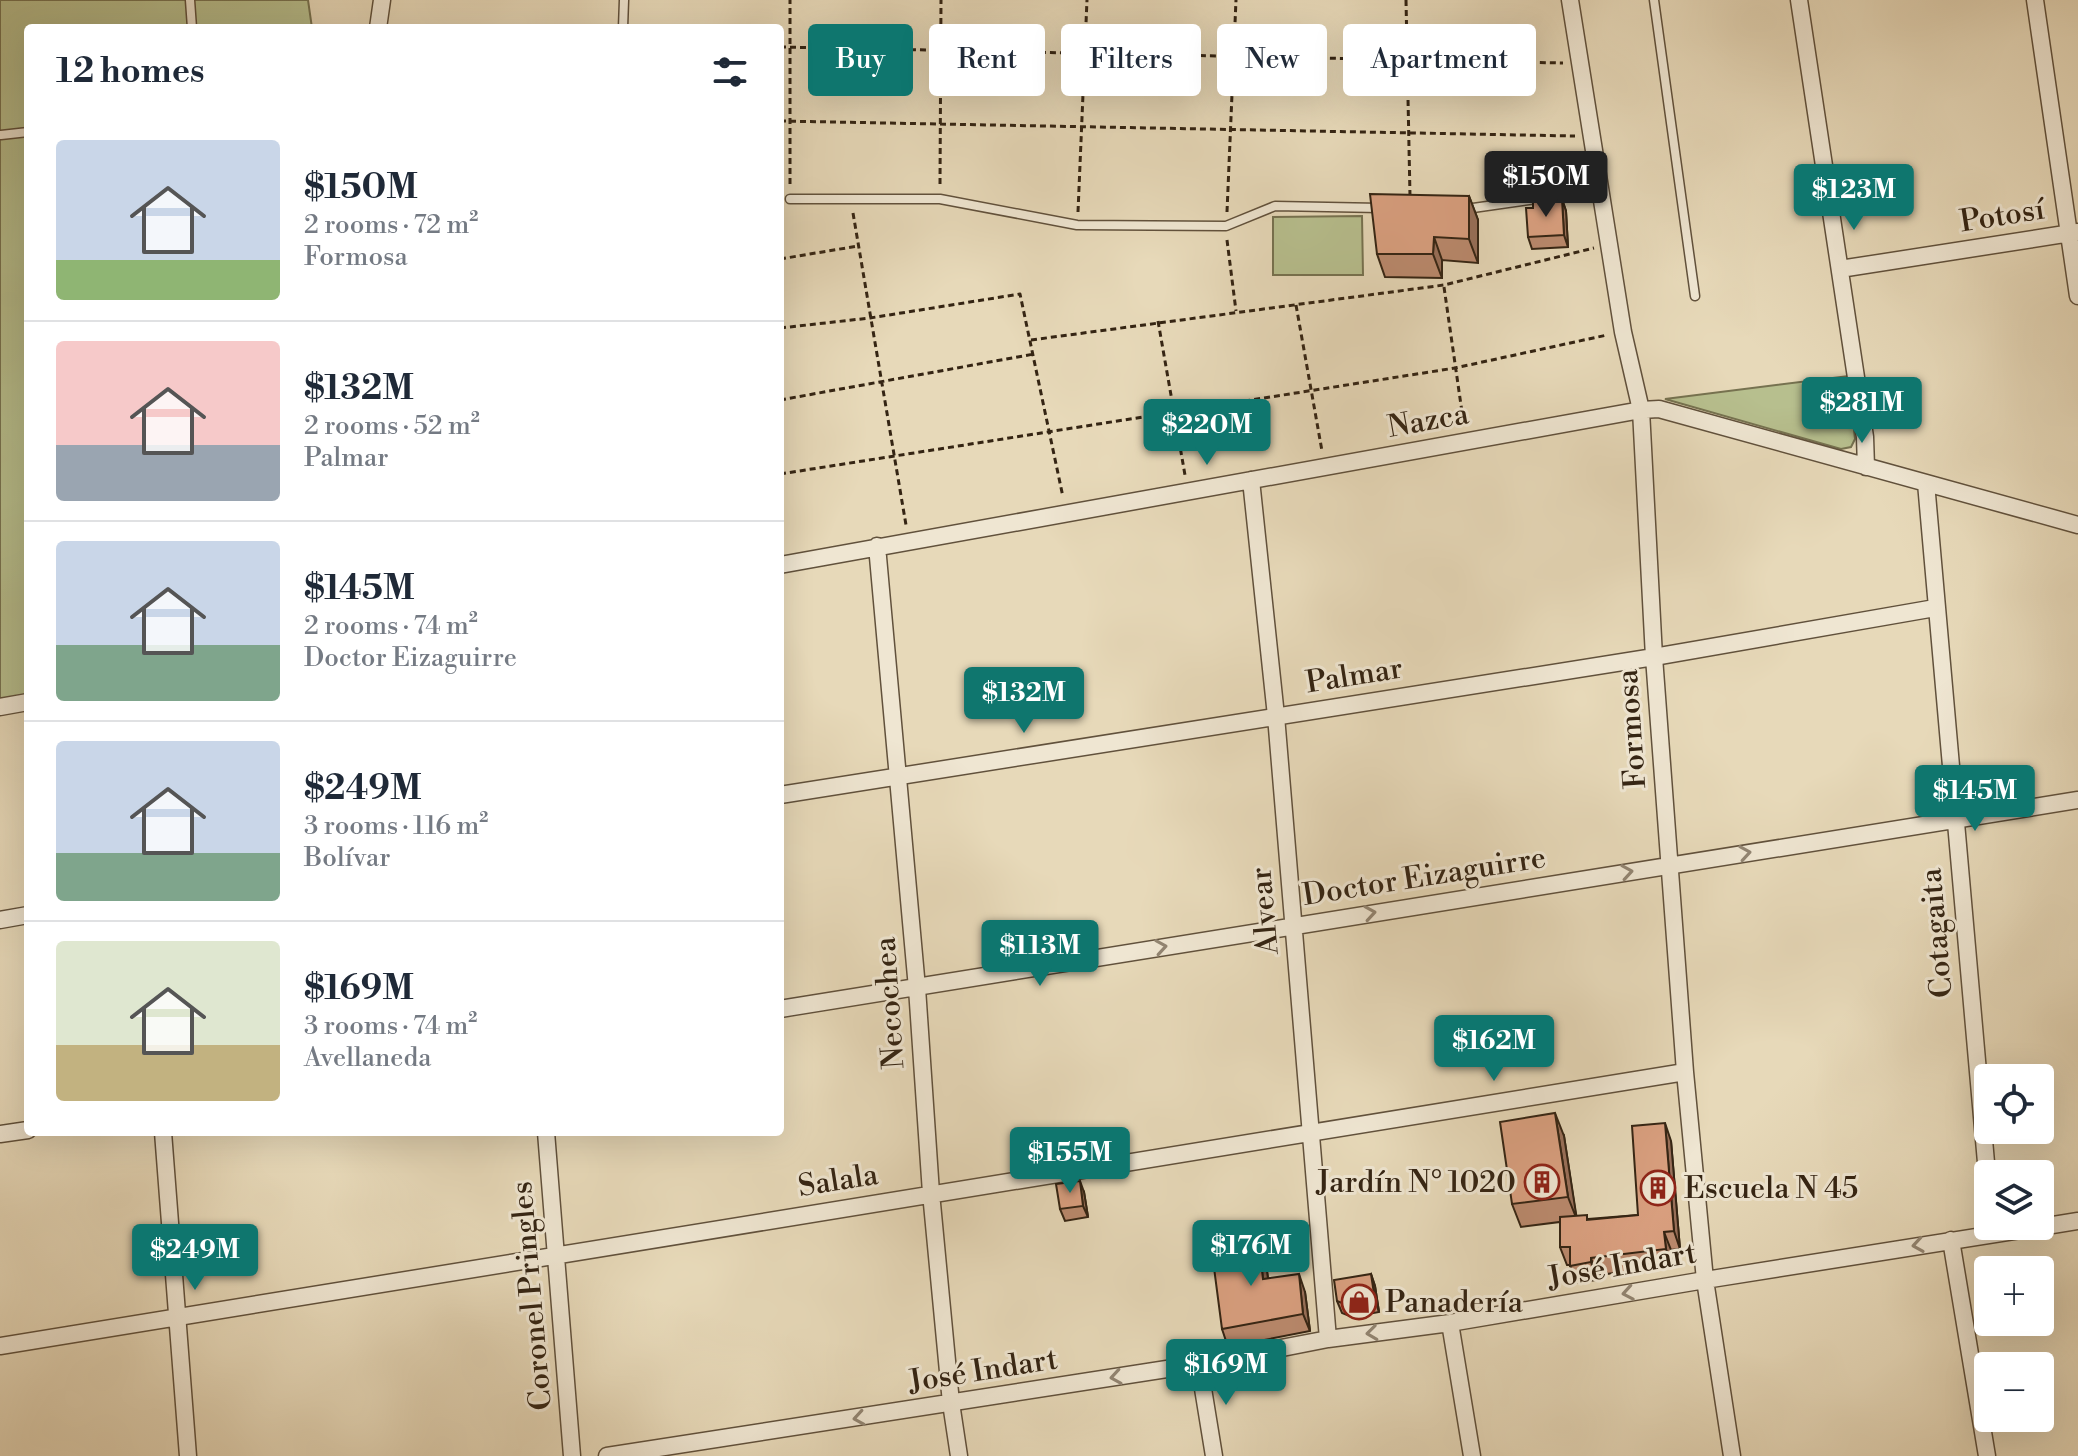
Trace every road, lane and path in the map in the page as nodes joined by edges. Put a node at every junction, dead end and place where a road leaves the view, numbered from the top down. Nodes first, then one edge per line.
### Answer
1 (190, 0) edge
2 (382, 0) edge
3 (624, 0) edge
4 (790, 0) edge
5 (941, 0) edge
6 (1087, 0) edge
7 (1236, 0) edge
8 (1406, 0) edge
9 (1570, 0) edge
10 (1654, 0) edge
11 (1799, 0) edge
12 (2035, 0) edge
13 (192, 24) edge
14 (379, 24) edge
15 (623, 24) edge
16 (941, 24) edge
17 (1086, 24) edge
18 (1235, 24) edge
19 (1406, 24) edge
20 (784, 47) edge
21 (790, 47) junction
22 (929, 50) edge
23 (1536, 62) edge
24 (1579, 63) junction
25 (940, 96) edge
26 (1083, 96) edge
27 (1233, 96) edge
28 (1407, 96) edge
29 (784, 121) edge
30 (790, 121) junction
31 (940, 124) junction
32 (1082, 127) junction
33 (1232, 130) junction
34 (24, 132) edge
35 (1407, 134) junction
36 (1, 135) edge
37 (1591, 137) junction
38 (1600, 190) junction
39 (790, 199) joint
40 (850, 199) junction
41 (940, 199) junction
42 (1411, 209) joint
43 (1451, 209) edge
44 (1077, 225) junction
45 (1226, 226) junction
46 (2074, 232) edge
47 (1609, 244) junction
48 (858, 246) junction
49 (784, 258) edge
50 (1840, 269) junction
51 (1444, 285) junction
52 (1695, 296) dead end
53 (2078, 296) edge
54 (1296, 303) junction
55 (1236, 311) junction
56 (870, 318) junction
57 (1158, 321) junction
58 (784, 328) edge
59 (1623, 332) junction
60 (1031, 340) junction
61 (1034, 354) junction
62 (1455, 368) junction
63 (881, 382) junction
64 (1311, 390) junction
65 (784, 399) edge
66 (1641, 410) junction
67 (1174, 412) junction
68 (1050, 431) junction
69 (1466, 441) junction
70 (894, 456) junction
71 (1324, 466) junction
72 (1866, 467) junction
73 (784, 473) edge
74 (1251, 480) junction
75 (1926, 483) junction
76 (1188, 491) junction
77 (1066, 512) junction
78 (2078, 525) edge
79 (908, 541) junction
80 (877, 546) junction
81 (784, 564) edge
82 (1935, 608) junction
83 (1654, 657) junction
84 (24, 703) edge
85 (0, 707) edge
86 (1276, 716) junction
87 (899, 775) junction
88 (784, 794) edge
89 (2078, 800) edge
90 (1954, 821) junction
91 (1668, 866) junction
92 (24, 916) edge
93 (0, 920) edge
94 (1293, 926) junction
95 (917, 988) junction
96 (784, 1008) edge
97 (1685, 1072) junction
98 (24, 1131) edge
99 (0, 1134) edge
100 (1310, 1134) junction
101 (163, 1136) edge
102 (546, 1136) edge
103 (1986, 1160) edge
104 (931, 1193) junction
105 (2078, 1221) edge
106 (2054, 1224) edge
107 (1974, 1234) edge
108 (1951, 1240) junction
109 (556, 1256) junction
110 (1705, 1280) junction
111 (177, 1316) junction
112 (1450, 1323) junction
113 (1328, 1339) junction
114 (0, 1346) edge
115 (1199, 1364) junction
116 (951, 1403) junction
117 (188, 1456) edge
118 (572, 1456) edge
119 (607, 1456) edge
120 (959, 1456) edge
121 (1214, 1456) edge
122 (1472, 1456) edge
123 (1732, 1456) edge
124 (1987, 1456) edge

1 - 13 lane
2 - 14 street
3 - 15 lane
4 - 21 path
5 - 16 path
6 - 17 path
7 - 18 path
8 - 19 path
9 - 24 street, Formosa
10 - 52 lane
11 - 50 street
12 - 46 street
20 - 21 path
21 - 22 path
21 - 30 path
23 - 24 path
24 - 37 street, Formosa
25 - 31 path
26 - 32 path
27 - 33 path
28 - 35 path
29 - 30 path
30 - 31 path
30 - 39 path
31 - 32 path
31 - 41 path
32 - 33 path
32 - 44 path
33 - 35 path
33 - 45 path
34 - 36 lane
35 - 37 path
35 - 42 path
37 - 38 street, Formosa
38 - 43 lane
38 - 47 street, Formosa
39 - 40 lane
40 - 41 lane
40 - 48 path
41 - 44 lane
42 - 45 lane
44 - 45 lane
45 - 55 path
46 - 50 street, Potosí
46 - 53 street
47 - 51 path
47 - 59 street, Formosa
48 - 49 path
48 - 56 path
50 - 72 street
51 - 54 path
51 - 62 path
54 - 55 path
54 - 64 path
55 - 57 path
56 - 58 path
56 - 60 path
56 - 63 path
57 - 60 path
57 - 67 path
59 - 62 path
59 - 66 street, Formosa
60 - 61 path
61 - 63 path
61 - 68 path
62 - 64 path
62 - 69 path
63 - 65 path
63 - 70 path
64 - 67 path
64 - 71 path
66 - 69 street, Nazca
66 - 72 street, Nazca
66 - 83 street, Formosa
67 - 68 path
67 - 76 path
68 - 70 path
68 - 77 path
69 - 71 street, Nazca
70 - 73 path
70 - 79 path
71 - 74 street, Nazca
72 - 75 street, Nazca
74 - 76 street, Nazca
74 - 86 street, Alvear
75 - 78 street, Nazca
75 - 82 street, Cotagaita
76 - 77 street, Nazca
77 - 79 street, Nazca
79 - 80 street, Nazca
80 - 81 street, Nazca
80 - 87 street, Necochea
82 - 83 street, Palmar
82 - 90 street, Cotagaita
83 - 86 street, Palmar
83 - 91 street, Formosa
84 - 85 street
86 - 87 street, Palmar
86 - 94 street, Alvear
87 - 88 street, Palmar
87 - 95 street, Necochea
89 - 90 street, Doctor Eizaguirre
91 -> 90 street, Doctor Eizaguirre
90 - 103 street, Cotagaita
94 -> 91 street, Doctor Eizaguirre
91 - 97 street, Formosa
92 - 93 street
95 -> 94 street, Doctor Eizaguirre
94 - 100 street, Alvear
95 - 96 street, Doctor Eizaguirre
95 - 104 street, Necochea
97 - 100 street, Salala
97 - 110 street, Formosa
98 - 99 street
100 - 104 street, Salala
100 - 113 street, Alvear
101 - 111 street
102 - 109 street, Coronel Pringles
104 - 109 street, Salala
104 - 116 street, Necochea
105 - 106 street, José Indart
107 - 108 street, José Indart
108 -> 110 street, José Indart
108 - 124 street
109 - 111 street, Salala
109 - 118 street, Coronel Pringles
110 -> 112 street, José Indart
110 - 123 street, Formosa
111 - 114 street, Salala
111 - 117 street
112 -> 113 street, José Indart
112 - 122 street
113 - 115 street, José Indart
115 -> 116 street, José Indart
115 - 121 street
116 -> 119 street, José Indart
116 - 120 street, Necochea

